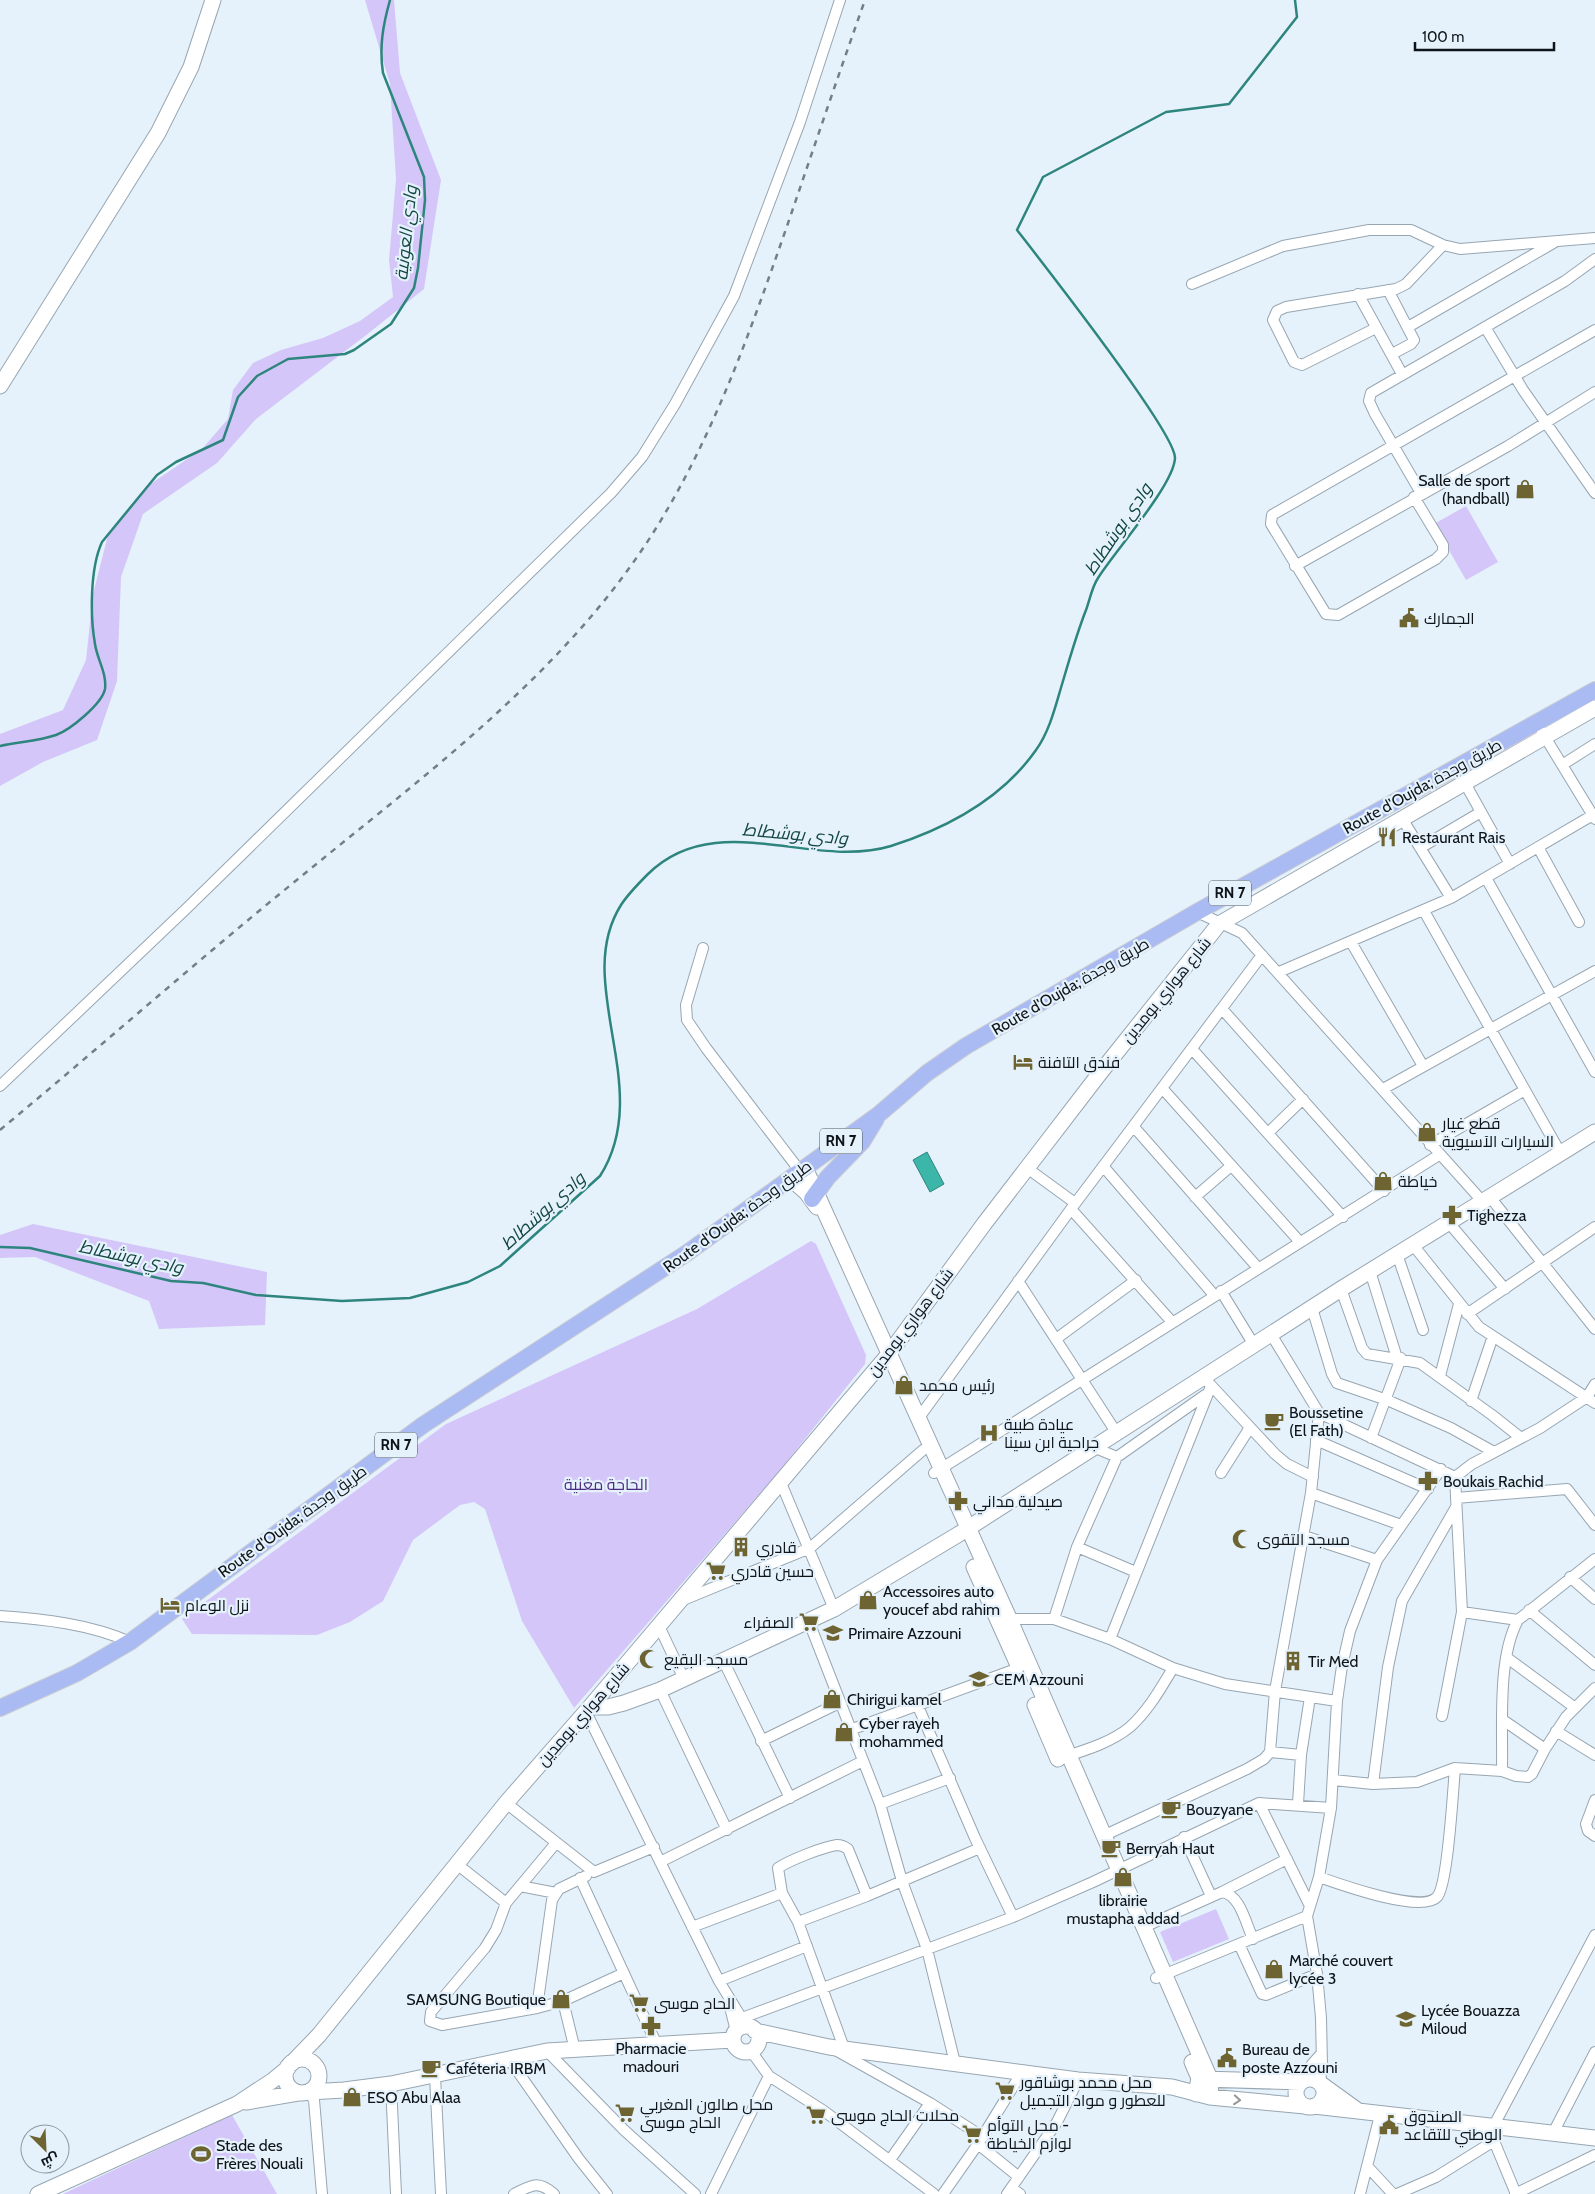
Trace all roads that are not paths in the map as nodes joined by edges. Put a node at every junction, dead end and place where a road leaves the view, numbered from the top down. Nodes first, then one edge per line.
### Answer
1 (213, 0) edge
2 (840, 0) edge
3 (1595, 238) edge
4 (1558, 241) junction
5 (1443, 245) junction
6 (1595, 259) edge
7 (1192, 284) dead end
8 (1388, 290) junction
9 (1358, 294) junction
10 (1408, 327) junction
11 (1486, 327) junction
12 (1376, 328) junction
13 (1595, 330) edge
14 (1392, 354) junction
15 (1402, 374) junction
16 (1514, 375) junction
17 (0, 386) edge
18 (1595, 392) edge
19 (1546, 422) junction
20 (1393, 445) junction
21 (1595, 493) edge
22 (1418, 495) junction
23 (1296, 566) junction
24 (1595, 690) edge
25 (1595, 708) edge
26 (1536, 722) junction
27 (1545, 737) junction
28 (1595, 744) edge
29 (1562, 765) junction
30 (1466, 784) junction
31 (1481, 812) junction
32 (1594, 817) edge
33 (1403, 820) junction
34 (1538, 847) junction
35 (1420, 848) junction
36 (1510, 864) junction
37 (1486, 878) junction
38 (1451, 898) junction
39 (1241, 911) junction
40 (1197, 912) junction
41 (1424, 912) junction
42 (1579, 922) dead end
43 (1219, 924) junction
44 (1242, 934) junction
45 (1351, 942) junction
46 (703, 948) dead end
47 (1262, 955) junction
48 (1595, 971) edge
49 (1279, 972) junction
50 (1552, 995) junction
51 (1223, 1010) junction
52 (1492, 1028) junction
53 (1192, 1049) junction
54 (1590, 1054) edge
55 (1423, 1066) junction
56 (1595, 1072) edge
57 (0, 1086) edge
58 (1162, 1088) junction
59 (1382, 1089) junction
60 (1525, 1090) junction
61 (1303, 1099) junction
62 (878, 1115) junction
63 (1134, 1127) junction
64 (1595, 1132) edge
65 (1268, 1133) junction
66 (1430, 1145) junction
67 (1561, 1154) junction
68 (1439, 1155) junction
69 (1103, 1166) junction
70 (1231, 1166) junction
71 (1028, 1168) junction
72 (799, 1173) junction
73 (1384, 1191) junction
74 (814, 1195) junction
75 (1195, 1197) junction
76 (1486, 1200) junction
77 (1073, 1206) junction
78 (1343, 1217) junction
79 (1450, 1222) junction
80 (1595, 1227) edge
81 (1300, 1242) junction
82 (1413, 1245) junction
83 (1397, 1254) junction
84 (1542, 1263) junction
85 (1258, 1268) junction
86 (1370, 1271) junction
87 (1136, 1280) junction
88 (1018, 1281) junction
89 (1341, 1289) junction
90 (1505, 1289) junction
91 (1217, 1293) junction
92 (1459, 1304) junction
93 (1312, 1308) junction
94 (1467, 1314) junction
95 (1172, 1322) junction
96 (1595, 1329) edge
97 (1423, 1330) dead end
98 (1271, 1334) junction
99 (1493, 1336) junction
100 (1056, 1339) junction
101 (1254, 1345) junction
102 (886, 1357) junction
103 (1399, 1358) junction
104 (1440, 1376) junction
105 (1082, 1380) junction
106 (1595, 1384) edge
107 (1207, 1386) junction
108 (1387, 1400) junction
109 (1591, 1400) edge
110 (1472, 1401) junction
111 (1319, 1413) junction
112 (918, 1419) junction
113 (1249, 1429) junction
114 (1116, 1432) junction
115 (1371, 1438) junction
116 (1521, 1438) junction
117 (1316, 1440) junction
118 (1093, 1447) junction
119 (923, 1450) junction
120 (1494, 1452) junction
121 (1117, 1457) junction
122 (1441, 1469) junction
123 (937, 1471) junction
124 (1220, 1473) dead end
125 (1313, 1477) junction
126 (1455, 1477) junction
127 (781, 1483) junction
128 (1428, 1489) junction
129 (1311, 1493) junction
130 (1456, 1503) junction
131 (1401, 1525) junction
132 (1595, 1525) edge
133 (963, 1531) junction
134 (1304, 1536) junction
135 (1077, 1547) junction
136 (810, 1548) junction
137 (1595, 1559) edge
138 (1377, 1560) junction
139 (1136, 1572) junction
140 (1570, 1577) junction
141 (1595, 1598) edge
142 (679, 1601) junction
143 (834, 1609) junction
144 (1529, 1610) junction
145 (1462, 1612) junction
146 (0, 1616) edge
147 (1054, 1619) junction
148 (1004, 1620) junction
149 (1518, 1620) junction
150 (809, 1622) junction
151 (659, 1626) junction
152 (1110, 1639) junction
153 (130, 1642) junction
154 (1506, 1657) junction
155 (724, 1662) junction
156 (1595, 1666) edge
157 (1019, 1668) junction
158 (1173, 1668) junction
159 (684, 1680) junction
160 (1595, 1688) edge
161 (660, 1690) junction
162 (1275, 1691) junction
163 (1310, 1697) junction
164 (1337, 1701) junction
165 (839, 1703) junction
166 (917, 1704) junction
167 (1574, 1707) junction
168 (0, 1708) edge
169 (588, 1710) junction
170 (1442, 1716) dead end
171 (1503, 1720) junction
172 (850, 1730) junction
173 (1556, 1732) junction
174 (761, 1741) junction
175 (1545, 1749) junction
176 (1270, 1752) junction
177 (1300, 1755) junction
178 (1595, 1756) edge
179 (1063, 1758) junction
180 (863, 1761) junction
181 (1455, 1768) junction
182 (1502, 1771) junction
183 (950, 1778) junction
184 (1333, 1780) junction
185 (1374, 1784) junction
186 (790, 1798) junction
187 (1595, 1800) edge
188 (506, 1803) junction
189 (1259, 1803) junction
190 (880, 1804) junction
191 (1298, 1804) junction
192 (1331, 1808) junction
193 (727, 1830) junction
194 (1103, 1836) junction
195 (1595, 1836) edge
196 (1184, 1838) junction
197 (556, 1843) junction
198 (654, 1847) junction
199 (980, 1848) junction
200 (1287, 1859) junction
201 (660, 1862) junction
202 (458, 1865) junction
203 (1114, 1871) junction
204 (594, 1872) junction
205 (1319, 1876) junction
206 (580, 1878) junction
207 (902, 1881) junction
208 (520, 1886) junction
209 (1222, 1892) junction
210 (556, 1893) junction
211 (782, 1893) junction
212 (867, 1896) junction
213 (1211, 1896) junction
214 (506, 1903) junction
215 (1308, 1911) junction
216 (1013, 1917) junction
217 (798, 1922) junction
218 (692, 1927) junction
219 (1144, 1927) junction
220 (1595, 1935) edge
221 (1253, 1939) junction
222 (1239, 1944) junction
223 (807, 1946) junction
224 (927, 1949) junction
225 (624, 1973) junction
226 (1317, 1974) junction
227 (1161, 1976) junction
228 (719, 1981) junction
229 (822, 1988) junction
230 (563, 2000) junction
231 (537, 2008) junction
232 (746, 2035) junction
233 (312, 2044) junction
234 (656, 2045) junction
235 (837, 2048) junction
236 (575, 2050) junction
237 (547, 2052) junction
238 (1595, 2052) edge
239 (1320, 2054) junction
240 (510, 2059) junction
241 (955, 2063) junction
242 (290, 2066) junction
243 (316, 2067) junction
244 (1022, 2072) junction
245 (435, 2076) junction
246 (769, 2076) junction
247 (1078, 2080) junction
248 (1205, 2080) junction
249 (1311, 2082) junction
250 (391, 2084) junction
251 (1172, 2086) junction
252 (344, 2090) junction
253 (304, 2092) junction
254 (1203, 2096) junction
255 (930, 2103) junction
256 (237, 2104) junction
257 (1310, 2106) junction
258 (1360, 2113) junction
259 (1380, 2115) junction
260 (1553, 2133) junction
261 (1493, 2134) junction
262 (1595, 2138) edge
263 (980, 2141) junction
264 (1595, 2155) edge
265 (890, 2160) junction
266 (1367, 2166) junction
267 (1019, 2178) junction
268 (1009, 2191) edge
269 (38, 2194) edge
270 (322, 2194) edge
271 (396, 2194) edge
272 (441, 2194) edge
273 (514, 2194) edge
274 (554, 2194) edge
275 (607, 2194) edge
276 (695, 2194) edge
277 (712, 2194) edge
278 (934, 2194) edge
279 (943, 2194) edge
280 (1020, 2194) edge
281 (1360, 2194) edge
282 (1393, 2194) edge
283 (1397, 2194) edge
284 (1516, 2194) edge

1 - 17 street
2 - 57 street
3 - 4 street
4 - 5 street
4 - 10 street
5 - 7 street
5 - 8 street
6 - 11 street
8 - 9 street
8 - 10 street
9 - 12 street
9 - 12 street
10 - 14 street
11 - 15 street
11 - 16 street
12 - 14 street
13 - 16 street
14 - 15 street
15 - 20 street
16 - 19 street
16 - 20 street
18 - 19 street
19 - 21 street
19 - 22 street
20 - 22 street
20 - 23 street
22 - 23 street
22 - 23 street
24 - 26 main road, Route d'Oujda; طريق وجدة / RN 7
25 - 27 street, شارع هواري بومدين
26 - 27 street
26 - 40 main road, Route d'Oujda; طريق وجدة / RN 7
27 - 29 street
27 - 30 street, شارع هواري بومدين
28 - 29 street
29 - 32 street
30 - 31 street
30 - 33 street, شارع هواري بومدين
31 - 35 street
31 - 36 street
32 - 34 street
33 - 35 street
33 - 39 street, شارع هواري بومدين
34 - 36 street
34 - 42 street
35 - 38 street
36 - 37 street
37 - 38 street
37 - 50 street
38 - 41 street
39 - 43 street, شارع هواري بومدين
39 - 44 street
40 - 43 street
40 - 62 main road, Route d'Oujda; طريق وجدة / RN 7
41 - 45 street
41 - 52 street
43 - 44 street
43 - 71 street, شارع هواري بومدين
44 - 47 street
45 - 49 street
45 - 55 street
46 - 72 street
47 - 49 street
47 - 51 street
48 - 50 street
49 - 59 street
50 - 52 street
50 - 54 street
51 - 53 street
51 - 61 street
52 - 55 street
52 - 60 street
53 - 58 street
53 - 65 street
54 - 56 street
55 - 59 street
58 - 63 street
58 - 70 street
59 - 66 street
60 - 66 street
60 - 67 street
61 - 65 street
61 - 73 street
62 - 72 main road, Route d'Oujda; طريق وجدة / RN 7
62 - 74 main road
63 - 69 street
63 - 75 street
64 - 67 street
65 - 78 street
66 - 68 street
67 - 76 street
68 - 73 street
68 - 76 street
69 - 77 street
69 - 91 street
70 - 75 street
70 - 81 street
71 - 77 street
71 - 102 street, شارع هواري بومدين
72 - 74 street
72 - 153 main road, Route d'Oujda; طريق وجدة / RN 7
73 - 78 street
74 - 102 street
75 - 85 street
76 - 79 street
76 - 84 street
77 - 87 street
77 - 88 street
78 - 81 street
79 - 82 street
79 - 90 street
80 - 84 street
81 - 85 street
82 - 83 street
82 - 92 street
83 - 86 street
83 - 97 street
84 - 90 street
84 - 96 street
85 - 91 street
86 - 89 street
86 - 103 street
87 - 95 street
87 - 100 street
88 - 100 street
88 - 112 street
89 - 93 street
89 - 103 street
90 - 94 street
91 - 95 street
91 - 101 street
92 - 94 street
92 - 104 street
93 - 98 street
93 - 108 street
94 - 99 street
95 - 105 street
98 - 101 street
98 - 111 street
99 - 109 street
99 - 110 street
100 - 105 street
101 - 107 street
102 - 112 street
102 - 119 street
102 - 127 street, شارع هواري بومدين
103 - 104 street
103 - 108 street
104 - 110 street
105 - 114 street
105 - 123 street
106 - 109 street
107 - 113 street
107 - 114 street
107 - 121 street
107 - 139 street
108 - 115 street
108 - 120 street
109 - 116 street
110 - 116 street
111 - 115 street
111 - 117 street
112 - 123 street
113 - 124 street
113 - 125 street
114 - 118 street
115 - 122 street
116 - 120 street
117 - 125 street
117 - 128 street
118 - 121 street
118 - 133 street
119 - 123 street
119 - 136 street
120 - 126 street
121 - 135 street
122 - 126 street
122 - 128 street
123 - 133 street
125 - 129 street
126 - 130 street
127 - 136 street
127 - 142 street, شارع هواري بومدين
128 - 131 street
129 - 131 street
129 - 134 street
130 - 132 street
130 - 145 street
130 - 185 street
131 - 138 street
133 - 143 street
133 - 148 street
134 - 138 street
134 - 162 street
135 - 139 street
135 - 147 street
136 - 142 street
136 - 143 street
137 - 140 street
138 - 164 street
139 - 152 street
140 - 141 street
140 - 144 street
142 - 151 street, شارع هواري بومدين
143 - 150 street
144 - 149 street
144 - 156 street
145 - 149 street
145 - 170 street
146 - 153 street
147 - 148 street
147 - 152 street
148 - 157 street
148 - 179 street
149 - 154 street
150 - 155 street
150 - 165 street
151 - 159 street
151 - 169 street, شارع هواري بومدين
152 - 158 street
153 - 168 main road, Route d'Oujda; طريق وجدة / RN 7
154 - 167 street
154 - 171 street
155 - 159 street
155 - 174 street
157 - 166 street
157 - 179 street
158 - 162 street
158 - 179 street
159 - 161 street
160 - 167 street
161 - 169 street
161 - 193 street
162 - 163 street
162 - 176 street
163 - 164 street
163 - 177 street
164 - 184 street
165 - 172 street
165 - 174 street
166 - 172 street
166 - 183 street
167 - 173 street
169 - 188 street, شارع هواري بومدين
169 - 198 street
171 - 175 street
171 - 182 street
172 - 180 street
173 - 175 street
173 - 178 street
174 - 186 street
175 - 182 street
176 - 177 street
176 - 194 street
177 - 191 street
179 - 194 street
179 - 203 street
180 - 186 street
180 - 190 street
181 - 182 street
181 - 185 street
181 - 205 street
183 - 190 street
183 - 199 street
184 - 185 street
184 - 192 street
186 - 193 street
187 - 195 street
188 - 197 street
188 - 202 street, شارع هواري بومدين
189 - 191 street
189 - 196 street
189 - 200 street
190 - 207 street
191 - 192 street
192 - 205 street
193 - 201 street
194 - 203 street
196 - 203 street
196 - 213 street
197 - 204 street
197 - 208 street
198 - 201 street
198 - 204 street
199 - 207 street
199 - 216 street
200 - 209 street
200 - 215 street
201 - 218 street
202 - 214 street
202 - 233 street, شارع هواري بومدين
203 - 216 street
203 - 219 street
203 - 227 street
204 - 206 street
205 - 215 street
206 - 210 street
206 - 225 street
207 - 212 street
207 - 224 street
208 - 210 street
208 - 214 street
209 - 213 street
209 - 221 street
210 - 231 street
211 - 212 street
211 - 217 street
211 - 218 street
212 - 217 street
213 - 219 street
214 - 231 street
215 - 221 street
215 - 226 street
216 - 224 street
217 - 223 street
218 - 228 street
219 - 227 street
220 - 261 street
221 - 222 street
222 - 226 street
222 - 227 street
223 - 228 street
223 - 229 street
224 - 229 street
224 - 241 street
225 - 230 street
225 - 234 street
226 - 239 street
227 - 248 street
228 - 232 street
229 - 232 street
229 - 235 street
230 - 231 street
230 - 236 street
232 - 234 street
232 - 235 street
232 - 246 street
233 - 242 street, شارع هواري بومدين
233 - 243 street
234 - 236 street
235 - 241 street
235 - 255 street
236 - 237 street
237 - 240 street
237 - 276 street
238 - 260 street
239 - 249 street
239 - 249 street
240 - 245 street
240 - 275 street
241 - 244 street
242 - 243 street
242 - 253 street
242 - 256 street, شارع هواري بومدين
243 - 252 street
243 - 253 street
244 - 247 street
244 - 263 street
245 - 250 street
245 - 272 street
246 - 265 street
246 - 277 street
247 - 251 street
247 - 267 street
248 - 249 street
248 - 251 street
248 - 254 street
249 - 257 street
249 - 257 street
249 - 258 street
250 - 252 street
250 - 271 street
251 - 254 street
252 - 253 street
253 - 256 street
253 - 270 street
254 -> 257 street
255 - 263 street
255 - 265 street
256 - 269 street
257 - 258 street
258 - 259 street
259 - 261 street
259 - 266 street
260 - 261 street
260 - 262 street
261 - 283 street
261 - 284 street
263 - 267 street
263 - 279 street
264 - 284 street
265 - 278 street
266 - 281 street
266 - 282 street
267 - 268 street
268 - 280 street
273 - 274 street

